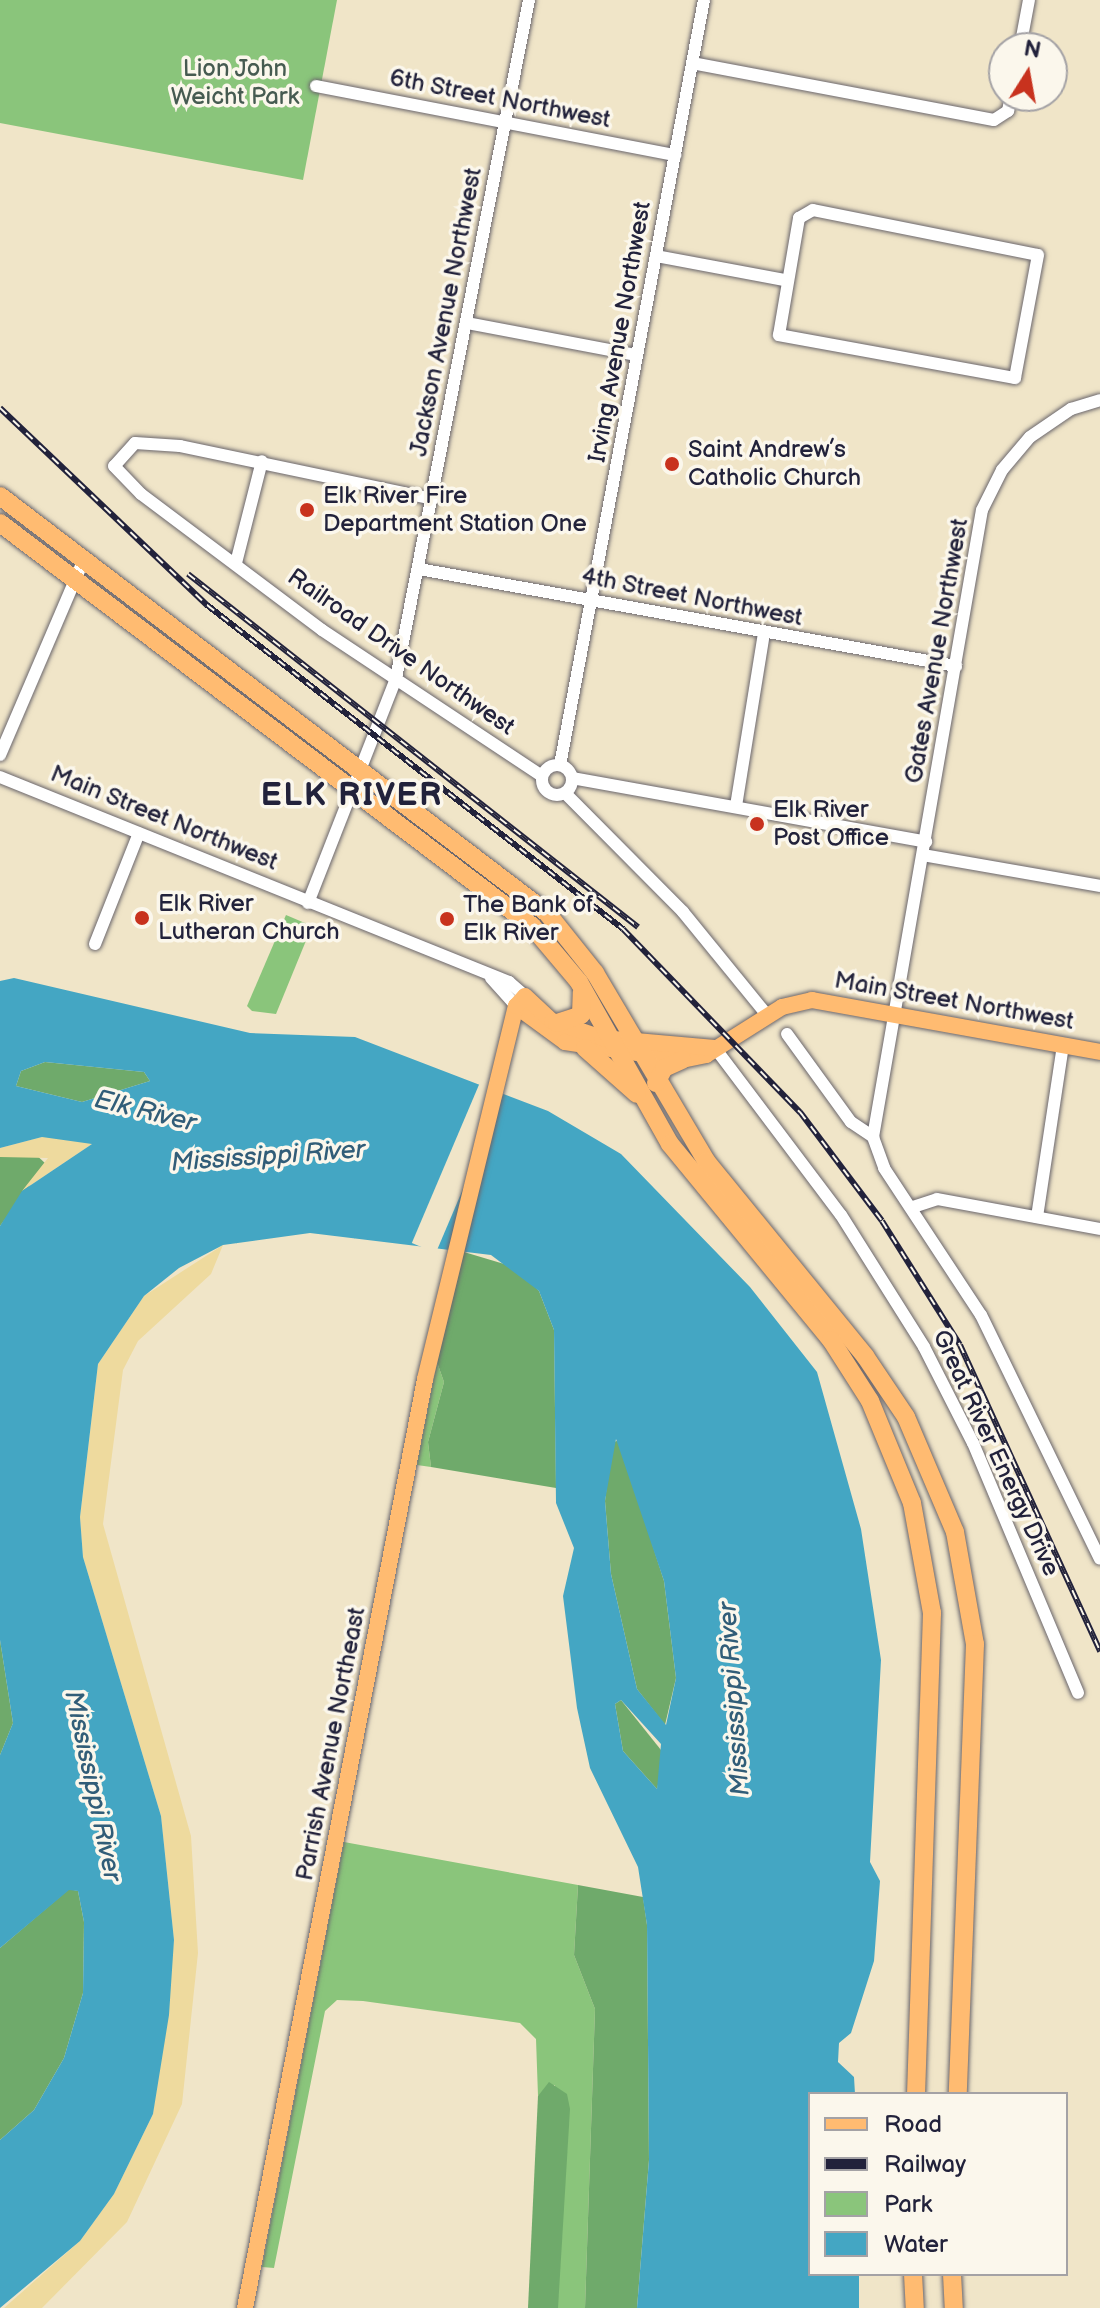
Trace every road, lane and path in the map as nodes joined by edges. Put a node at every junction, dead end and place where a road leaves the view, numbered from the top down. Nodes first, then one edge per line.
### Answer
1 (529, 0) edge
2 (704, 0) edge
3 (1029, 0) edge
4 (1023, 32) edge
5 (692, 63) junction
6 (316, 86) dead end
7 (1004, 112) edge
8 (506, 121) junction
9 (675, 155) junction
10 (656, 256) junction
11 (784, 280) junction
12 (467, 323) junction
13 (636, 355) junction
14 (1100, 400) edge
15 (262, 461) junction
16 (0, 496) edge
17 (433, 499) junction
18 (0, 523) edge
19 (83, 561) junction
20 (236, 563) junction
21 (419, 569) junction
22 (74, 578) junction
23 (592, 600) junction
24 (764, 633) junction
25 (956, 666) junction
26 (396, 678) junction
27 (0, 755) edge
28 (560, 765) junction
29 (360, 768) junction
30 (542, 776) junction
31 (0, 777) edge
32 (572, 778) junction
33 (352, 787) junction
34 (565, 793) junction
35 (736, 806) junction
36 (139, 833) junction
37 (924, 848) junction
38 (1100, 886) edge
39 (308, 903) junction
40 (95, 944) dead end
41 (579, 982) junction
42 (520, 1001) junction
43 (891, 1013) junction
44 (767, 1015) junction
45 (557, 1023) junction
46 (538, 1027) junction
47 (509, 1033) junction
48 (787, 1034) dead end
49 (1063, 1045) junction
50 (585, 1048) junction
51 (625, 1048) junction
52 (715, 1048) junction
53 (1100, 1052) edge
54 (682, 1060) junction
55 (656, 1083) junction
56 (640, 1097) junction
57 (873, 1137) junction
58 (913, 1207) junction
59 (1037, 1217) junction
60 (1100, 1229) edge
61 (1100, 1559) edge
62 (1078, 1693) dead end
63 (916, 2092) edge
64 (958, 2092) edge
65 (913, 2276) edge
66 (952, 2276) edge
67 (245, 2308) edge
68 (915, 2308) edge
69 (954, 2308) edge

1 - 8 street, Jackson Avenue Northwest
2 - 5 street, Irving Avenue Northwest
3 - 4 street
5 - 7 street
5 - 9 street, Irving Avenue Northwest
6 - 8 street, 6th Street Northwest
8 - 9 street, 6th Street Northwest
8 - 12 street, Jackson Avenue Northwest
9 - 10 street, Irving Avenue Northwest
10 - 11 street
10 - 13 street, Irving Avenue Northwest
11 - 11 street
12 - 13 street
12 - 17 street, Jackson Avenue Northwest
13 - 23 street, Irving Avenue Northwest
14 - 25 street, Gates Avenue Northwest
15 - 17 street
15 - 20 street
15 - 20 street, Railroad Drive Northwest
16 - 19 highway
17 - 21 street, Jackson Avenue Northwest
18 - 22 highway
19 - 22 street
19 - 29 highway
20 - 26 street, Railroad Drive Northwest
21 - 23 street, 4th Street Northwest
21 - 26 street, Jackson Avenue Northwest
22 - 27 street
22 - 33 highway
23 - 24 street, 4th Street Northwest
23 - 28 street, Irving Avenue Northwest
24 - 25 street, 4th Street Northwest
24 - 35 street
25 - 37 street, Gates Avenue Northwest
26 - 29 street, Jackson Avenue Northwest
26 - 30 street, Railroad Drive Northwest
28 - 30 street
28 - 32 street
29 - 33 street, Jackson Avenue Northwest
29 - 51 highway
30 - 34 street, Railroad Drive Northwest
31 - 36 street, Main Street Northwest
32 - 34 street
32 - 35 street
33 - 39 street, Jackson Avenue Northwest
33 - 41 highway
34 - 44 street
35 - 37 street
36 - 39 street, Main Street Northwest
36 - 40 street
37 - 38 street
37 - 43 street, Gates Avenue Northwest
39 - 42 street, Main Street Northwest
41 - 45 highway
41 - 51 highway
42 - 45 main road, Main Street Northwest
42 - 46 main road, Main Street Northwest
42 - 47 main road, Parrish Avenue Northeast
43 - 44 main road, Main Street Northwest
43 - 49 main road, Main Street Northwest
43 - 57 street, Gates Avenue Northwest
44 - 52 main road, Main Street Northwest
45 - 51 main road, Main Street Northwest
46 - 47 main road
46 - 50 main road, Main Street Northwest
47 - 67 main road, Parrish Avenue Northeast
48 - 57 street
49 - 53 main road, Main Street Northwest
49 - 59 street
50 - 51 main road, Main Street Northwest
50 - 56 highway
51 - 52 main road, Main Street Northwest
51 - 54 main road, Main Street Northwest
51 - 55 highway
51 - 56 highway
52 - 54 main road, Main Street Northwest
52 - 62 street, Great River Energy Drive
54 - 55 highway
55 - 64 highway
56 - 63 highway
57 - 58 street
58 - 59 street
58 - 61 street
59 - 60 street
65 - 68 highway
66 - 69 highway

